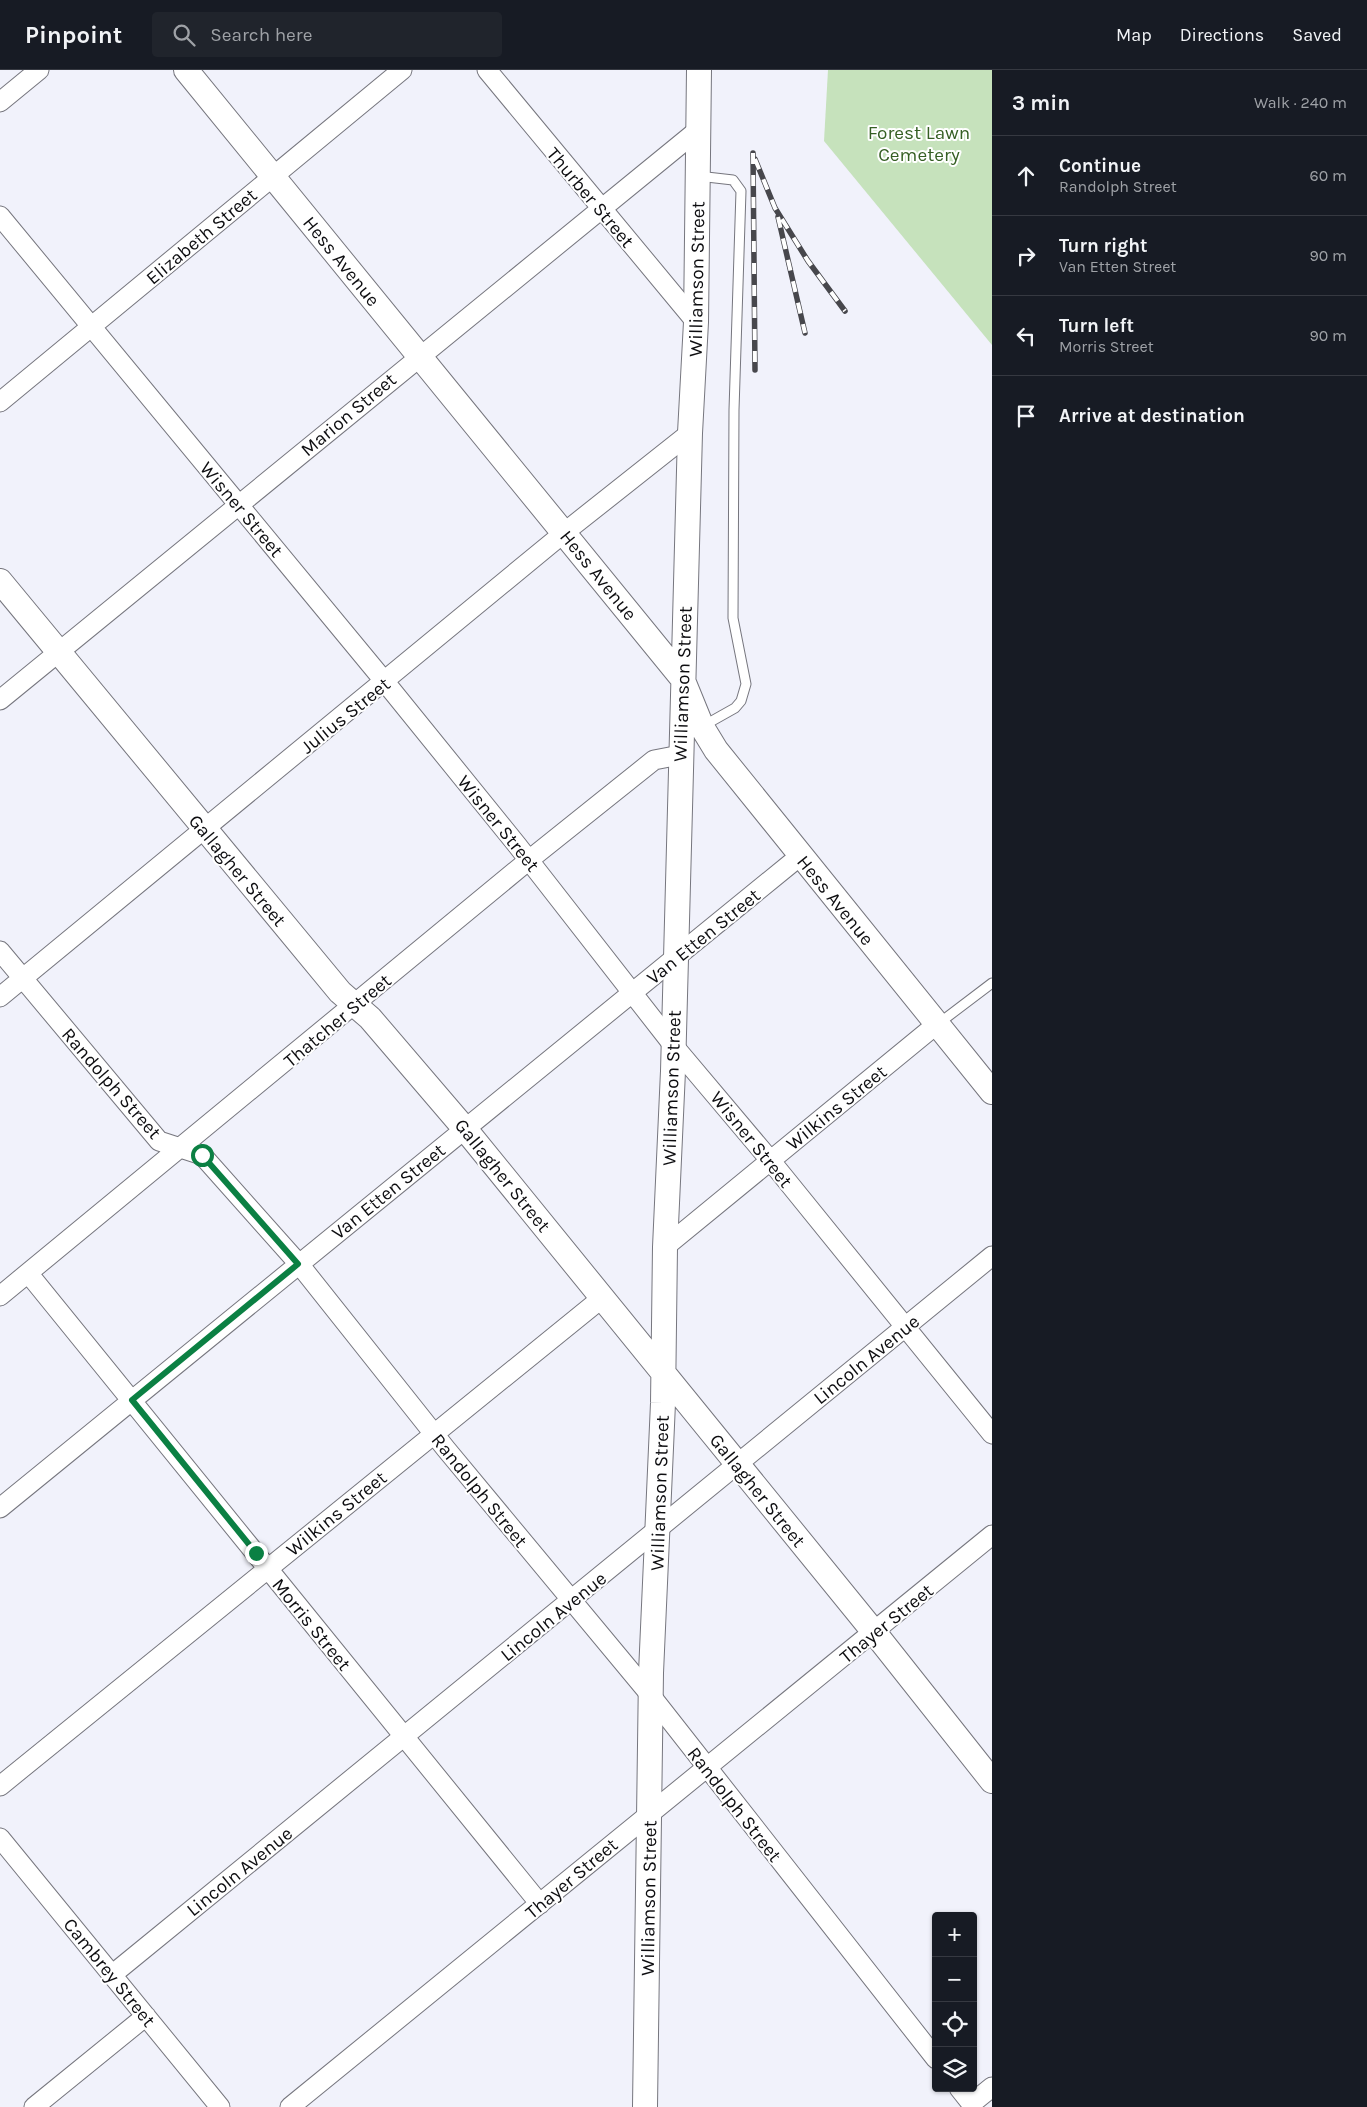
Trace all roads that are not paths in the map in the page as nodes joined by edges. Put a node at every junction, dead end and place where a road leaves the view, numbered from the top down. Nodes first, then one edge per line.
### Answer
1 (39, 70) edge
2 (186, 70) edge
3 (402, 70) edge
4 (488, 70) edge
5 (699, 70) edge
6 (0, 102) edge
7 (698, 130) junction
8 (273, 176) junction
9 (698, 176) junction
10 (600, 209) junction
11 (0, 218) edge
12 (696, 322) junction
13 (92, 326) junction
14 (419, 355) junction
15 (0, 402) edge
16 (690, 433) junction
17 (238, 504) junction
18 (565, 532) junction
19 (0, 581) edge
20 (58, 652) junction
21 (682, 678) junction
22 (385, 682) junction
23 (0, 700) edge
24 (702, 727) junction
25 (680, 755) junction
26 (204, 830) junction
27 (800, 856) junction
28 (529, 860) junction
29 (0, 951) edge
30 (675, 957) junction
31 (22, 978) junction
32 (992, 983) edge
33 (632, 993) junction
34 (0, 997) edge
35 (356, 1004) junction
36 (937, 1024) junction
37 (673, 1045) junction
38 (992, 1092) edge
39 (465, 1129) junction
40 (181, 1148) junction
41 (770, 1160) junction
42 (665, 1247) junction
43 (992, 1256) edge
44 (298, 1264) junction
45 (28, 1273) junction
46 (0, 1296) edge
47 (602, 1298) junction
48 (906, 1327) junction
49 (663, 1371) junction
50 (132, 1400) junction
51 (434, 1434) junction
52 (992, 1434) edge
53 (737, 1465) junction
54 (0, 1508) edge
55 (657, 1529) junction
56 (992, 1535) edge
57 (268, 1568) junction
58 (571, 1601) junction
59 (874, 1632) junction
60 (652, 1697) junction
61 (403, 1737) junction
62 (706, 1769) junction
63 (992, 1781) edge
64 (0, 1786) edge
65 (650, 1813) junction
66 (3, 1847) edge
67 (540, 1904) junction
68 (113, 1974) junction
69 (146, 2016) junction
70 (932, 2054) edge
71 (992, 2087) edge
72 (962, 2092) edge
73 (972, 2105) edge
74 (34, 2107) edge
75 (220, 2107) edge
76 (290, 2107) edge
77 (645, 2107) edge

1 - 6 street
2 - 8 street, Hess Avenue
3 - 8 street, Elizabeth Street
4 - 10 street, Thurber Street
5 - 7 street, Williamson Street
7 - 9 street, Williamson Street
7 - 10 street, Marion Street
8 - 13 street, Elizabeth Street
8 - 14 street, Hess Avenue
9 - 12 street, Williamson Street
9 - 24 lane
10 - 12 street, Thurber Street
10 - 14 street, Marion Street
11 - 13 street, Wisner Street
12 - 16 street, Williamson Street
13 - 15 street, Elizabeth Street
13 - 17 street, Wisner Street
14 - 17 street, Marion Street
14 - 18 street, Hess Avenue
16 - 18 street, Julius Street
16 - 21 street, Williamson Street
17 - 20 street, Marion Street
17 - 22 street, Wisner Street
18 - 21 street, Hess Avenue
18 - 22 street, Julius Street
19 - 20 street, Gallagher Street
20 - 23 street, Marion Street
20 - 26 street, Gallagher Street
21 - 24 street, Hess Avenue
21 - 25 street, Williamson Street
22 - 26 street, Julius Street
22 - 28 street, Wisner Street
24 - 27 street, Hess Avenue
25 - 28 street, Thatcher Street
25 - 30 street, Williamson Street
26 - 31 street, Julius Street
26 - 35 street, Gallagher Street
27 - 30 street, Van Etten Street
27 - 36 street, Hess Avenue
28 - 33 street, Wisner Street
28 - 35 street, Thatcher Street
29 - 31 street, Randolph Street
30 - 33 street, Van Etten Street
30 - 37 street, Williamson Street
31 - 34 street, Julius Street
31 - 40 street, Randolph Street
32 - 36 lane
33 - 37 street, Wisner Street
33 - 39 street, Van Etten Street
35 - 39 street, Gallagher Street
35 - 40 street, Thatcher Street
36 - 38 street, Hess Avenue
36 - 41 street, Wilkins Street
37 - 41 street, Wisner Street
37 - 42 street, Williamson Street
39 - 44 street, Van Etten Street
39 - 47 street, Gallagher Street
40 - 44 street, Randolph Street
40 - 45 street, Thatcher Street
41 - 42 street, Wilkins Street
41 - 48 street, Wisner Street
42 - 49 street, Williamson Street
43 - 48 street, Lincoln Avenue
44 - 50 street, Van Etten Street
44 - 51 street, Randolph Street
45 - 46 street, Thatcher Street
45 - 50 street, Morris Street
47 - 49 street, Gallagher Street
47 - 51 street, Wilkins Street
48 - 52 street, Wisner Street
48 - 53 street, Lincoln Avenue
49 - 53 street, Gallagher Street
49 - 55 street, Williamson Street
50 - 54 street, Van Etten Street
50 - 57 street, Morris Street
51 - 57 street, Wilkins Street
51 - 58 street, Randolph Street
53 - 55 street, Lincoln Avenue
53 - 59 street, Gallagher Street
55 - 58 street, Lincoln Avenue
55 - 60 street, Williamson Street
56 - 59 street, Thayer Street
57 - 61 street, Morris Street
57 - 64 street, Wilkins Street
58 - 60 street, Randolph Street
58 - 61 street, Lincoln Avenue
59 - 62 street, Thayer Street
59 - 63 street, Gallagher Street
60 - 62 street, Randolph Street
60 - 65 street, Williamson Street
61 - 67 street, Morris Street
61 - 68 street, Lincoln Avenue
62 - 65 street, Thayer Street
62 - 70 street, Randolph Street
65 - 67 street, Thayer Street
65 - 77 street, Williamson Street
66 - 68 street, Cambrey Street
67 - 76 street, Thayer Street
68 - 69 street, Cambrey Street
69 - 74 street
69 - 75 street, Cambrey Street
71 - 73 street
72 - 73 street

